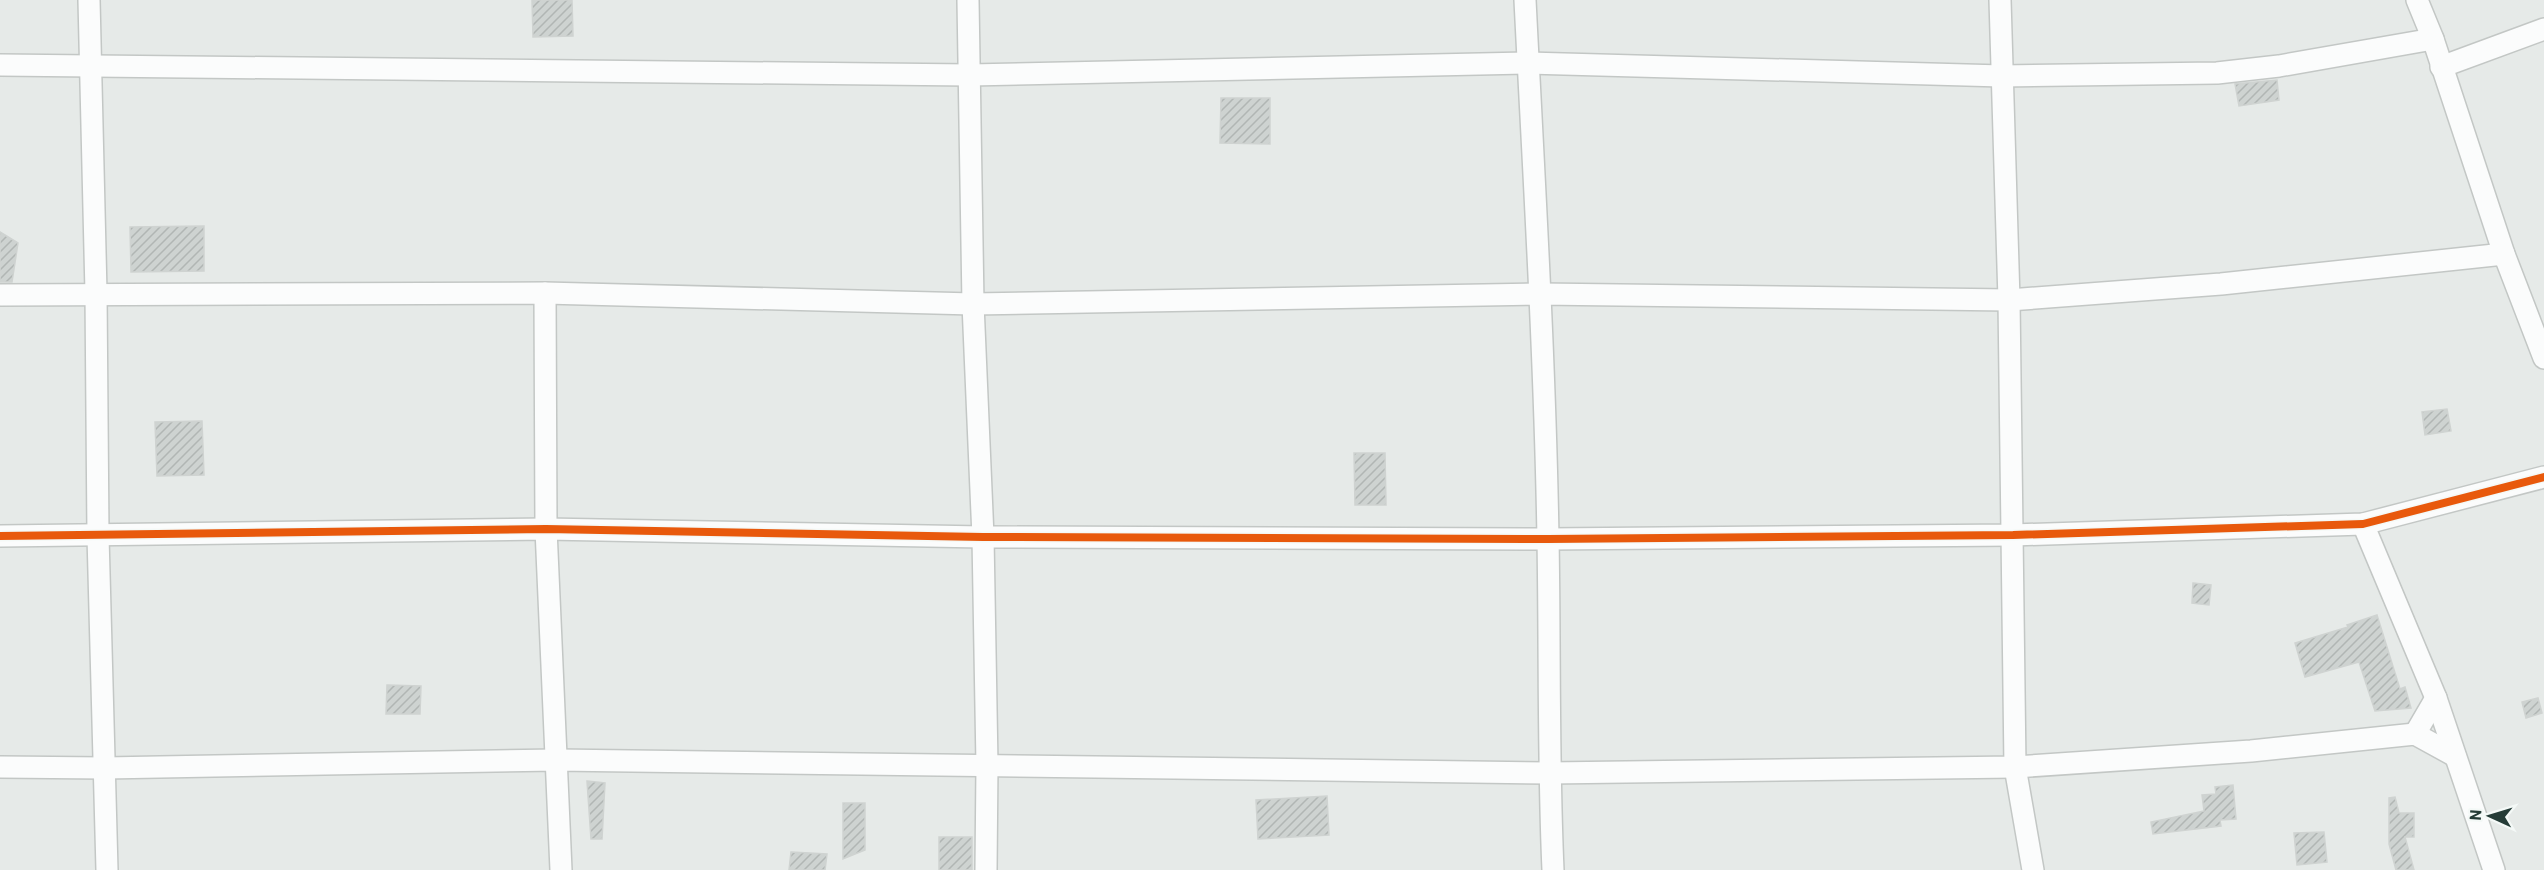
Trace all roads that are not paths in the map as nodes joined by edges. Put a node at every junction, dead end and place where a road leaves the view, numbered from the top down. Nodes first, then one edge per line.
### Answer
1 (89, 0) edge
2 (968, 0) edge
3 (1525, 0) edge
4 (2000, 0) edge
5 (2417, 0) edge
6 (2544, 29) edge
7 (2433, 39) junction
8 (1528, 63) junction
9 (90, 64) junction
10 (0, 65) edge
11 (2441, 67) junction
12 (970, 75) junction
13 (2002, 76) junction
14 (2504, 254) junction
15 (96, 293) junction
16 (545, 293) junction
17 (1540, 294) junction
18 (0, 296) edge
19 (2009, 300) junction
20 (973, 304) junction
21 (2544, 358) edge
22 (2544, 477) edge
23 (2363, 524) junction
24 (546, 529) junction
25 (2013, 535) junction
26 (0, 536) edge
27 (98, 536) junction
28 (983, 537) junction
29 (1548, 539) junction
30 (2436, 698) junction
31 (2415, 734) junction
32 (2455, 756) junction
33 (556, 760) junction
34 (987, 765) junction
35 (0, 767) edge
36 (2015, 767) junction
37 (105, 768) junction
38 (1549, 772) junction
39 (107, 870) edge
40 (561, 870) edge
41 (986, 870) edge
42 (1553, 870) edge
43 (2033, 870) edge
44 (2494, 870) edge

1 - 9 street
2 - 12 street
3 - 8 street
4 - 13 street
5 - 7 street
6 - 11 street
7 - 11 street
7 - 13 street
8 - 12 street
8 - 13 street
8 - 17 street
9 - 10 street
9 - 12 street
9 - 15 street
11 - 14 street
12 - 20 street
13 - 19 street
14 - 19 street
14 - 21 street
15 - 16 street
15 - 18 street
15 - 27 street
16 - 20 street
16 - 24 street
17 - 19 street
17 - 20 street
17 - 29 street
19 - 25 street
20 - 28 street
22 - 23 street
23 - 25 street
23 - 30 street
24 - 27 street
24 - 28 street
24 - 33 street
25 - 29 street
25 - 36 street
26 - 27 street
27 - 37 street
28 - 29 street
28 - 34 street
29 - 38 street
30 - 31 street
30 - 32 street
31 - 32 street
31 - 36 street
32 - 44 street
33 - 34 street
33 - 37 street
33 - 40 street
34 - 38 street
34 - 41 street
35 - 37 street
36 - 38 street
36 - 43 street
37 - 39 street
38 - 42 street

